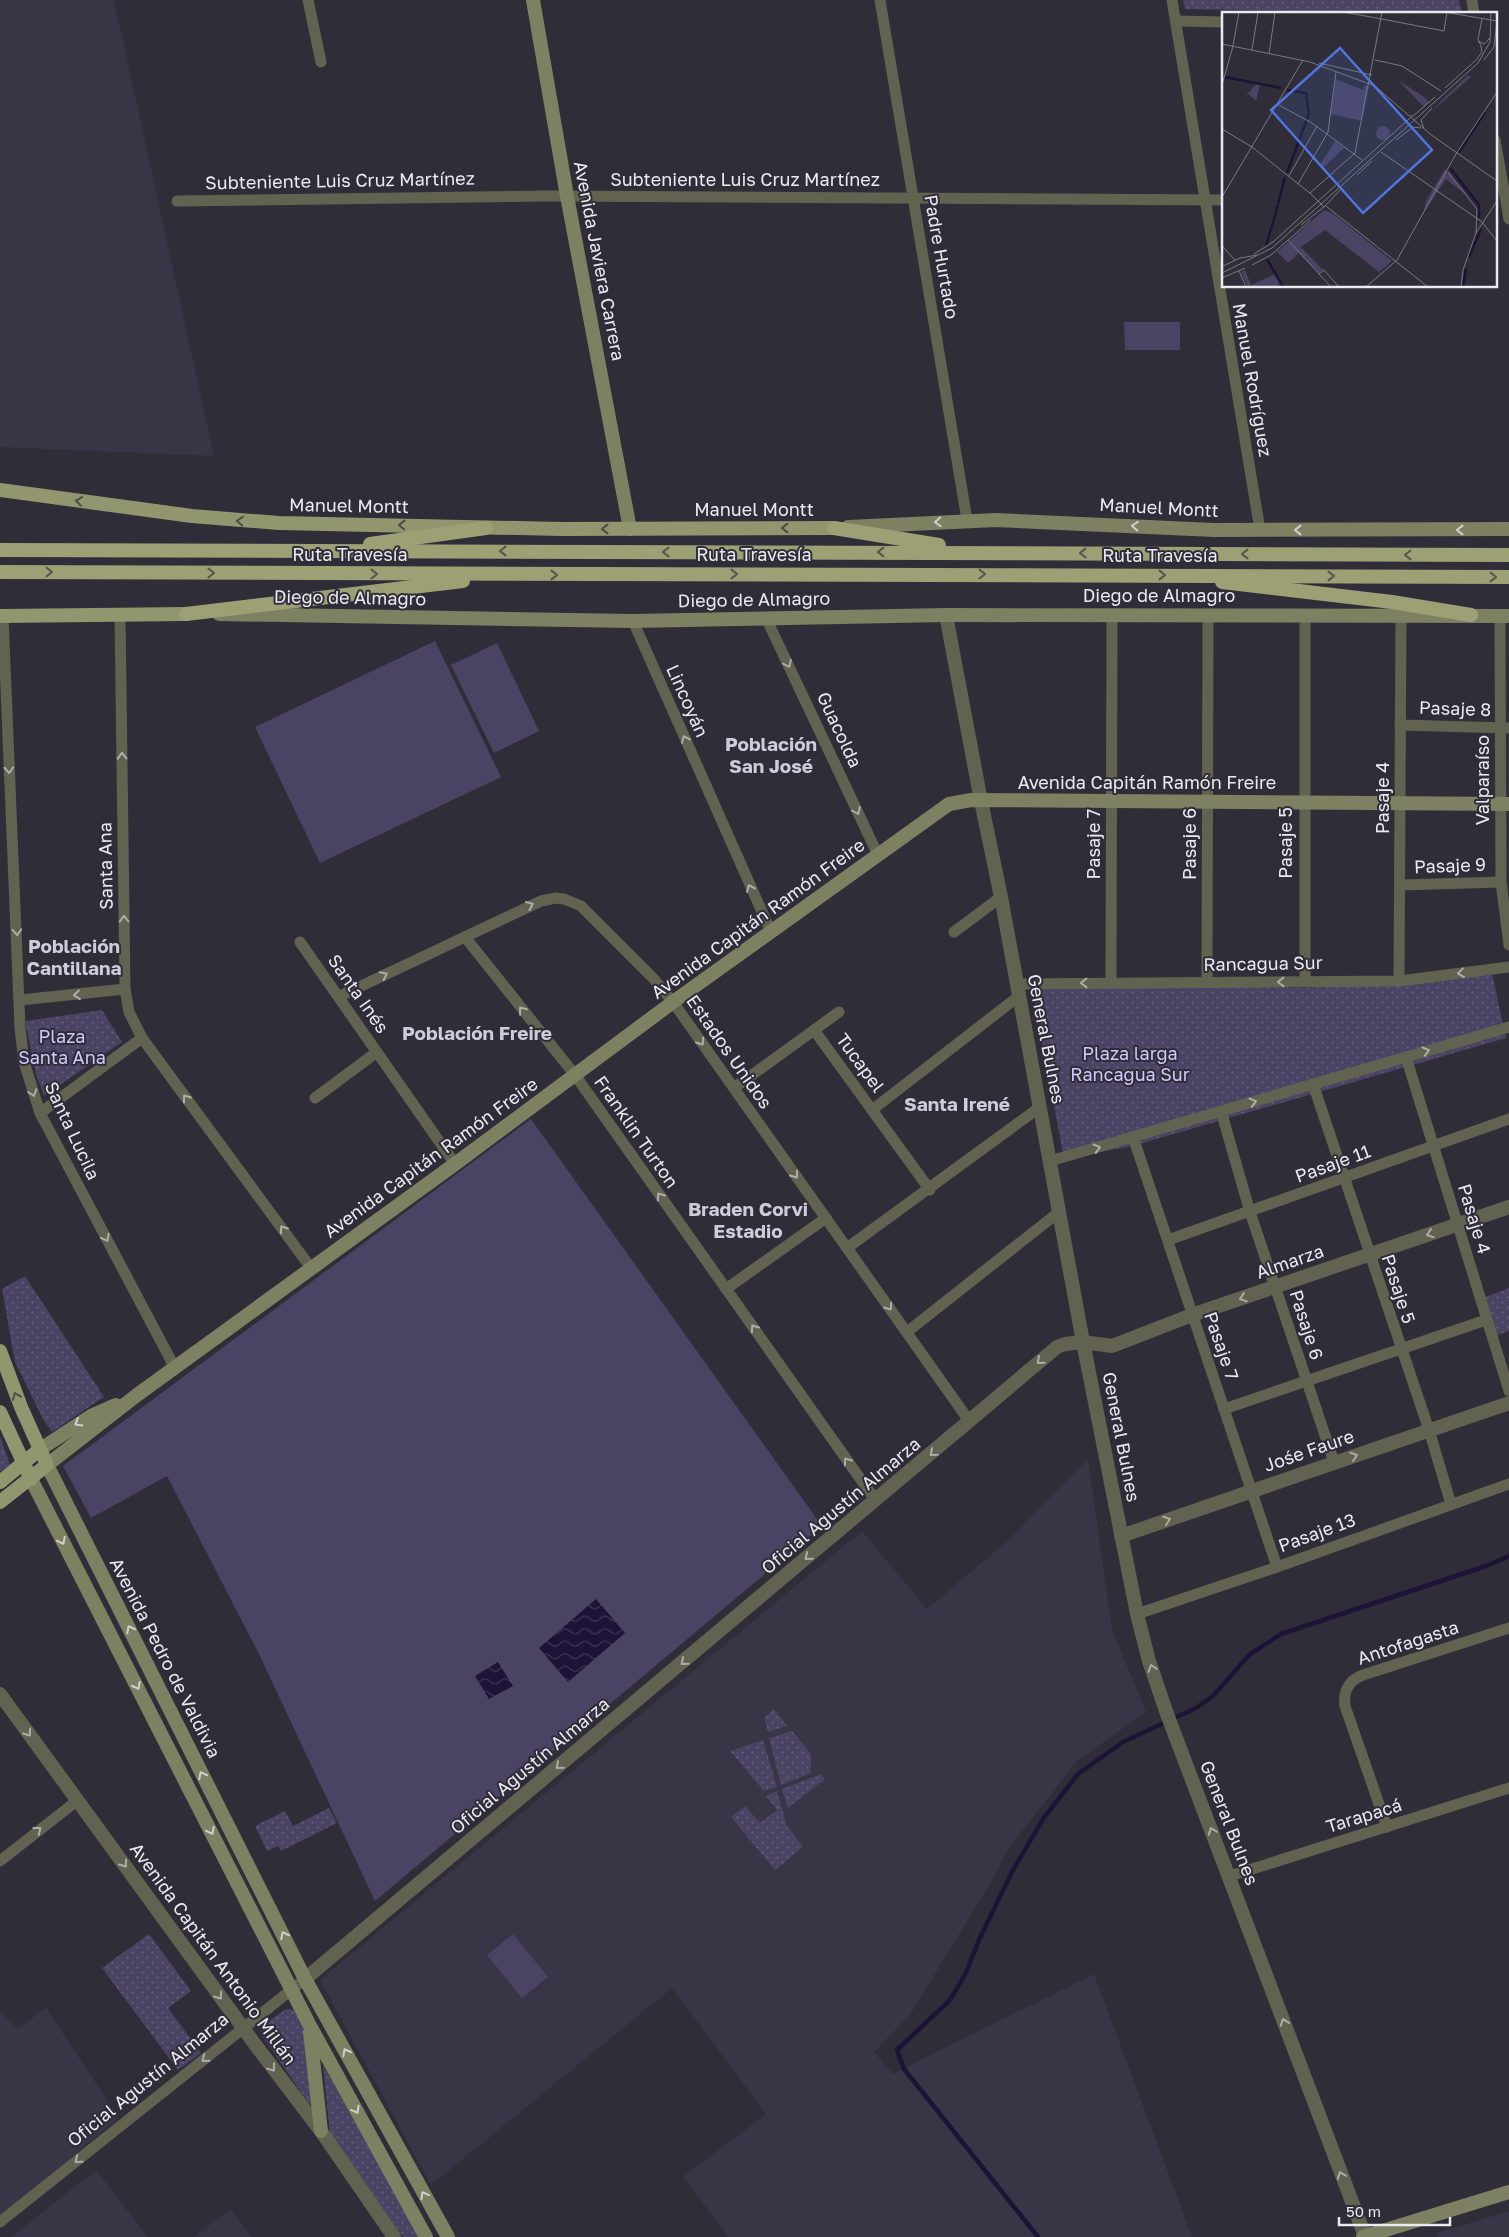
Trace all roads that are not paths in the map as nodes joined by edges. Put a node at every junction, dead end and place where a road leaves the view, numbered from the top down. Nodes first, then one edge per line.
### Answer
1 (308, 0) edge
2 (533, 0) edge
3 (880, 0) edge
4 (1172, 0) edge
5 (1176, 21) junction
6 (1222, 22) edge
7 (320, 62) dead end
8 (1496, 147) edge
9 (567, 196) junction
10 (1503, 196) edge
11 (913, 198) junction
12 (1203, 200) junction
13 (1222, 200) edge
14 (177, 201) dead end
15 (1509, 219) edge
16 (0, 490) edge
17 (967, 520) junction
18 (486, 528) junction
19 (834, 528) junction
20 (630, 529) junction
21 (1509, 529) edge
22 (1260, 530) junction
23 (0, 550) edge
24 (320, 551) junction
25 (982, 552) junction
26 (1509, 555) edge
27 (0, 572) edge
28 (506, 575) junction
29 (1194, 576) junction
30 (1509, 577) edge
31 (120, 614) junction
32 (186, 614) junction
33 (946, 615) junction
34 (1112, 615) junction
35 (1208, 615) junction
36 (1305, 615) junction
37 (1401, 615) junction
38 (1471, 615) junction
39 (1505, 615) edge
40 (1, 616) edge
41 (767, 620) junction
42 (632, 621) junction
43 (1400, 725) junction
44 (1505, 728) edge
45 (981, 801) junction
46 (1111, 802) junction
47 (1208, 802) junction
48 (1304, 802) junction
49 (1400, 803) junction
50 (1505, 804) edge
51 (878, 856) junction
52 (1501, 882) junction
53 (1400, 885) junction
54 (1001, 897) junction
55 (1506, 900) edge
56 (771, 932) junction
57 (954, 932) dead end
58 (465, 936) junction
59 (300, 942) dead end
60 (1509, 945) edge
61 (1509, 967) edge
62 (1305, 981) junction
63 (1400, 981) junction
64 (1207, 982) junction
65 (1111, 983) junction
66 (125, 989) junction
67 (1018, 990) junction
68 (340, 996) junction
69 (20, 1000) junction
70 (673, 1002) junction
71 (839, 1012) dead end
72 (1509, 1027) edge
73 (814, 1030) junction
74 (142, 1038) junction
75 (377, 1052) junction
76 (1406, 1057) junction
77 (574, 1075) junction
78 (1313, 1084) junction
79 (734, 1088) junction
80 (315, 1098) dead end
81 (1040, 1107) junction
82 (872, 1110) junction
83 (1221, 1111) junction
84 (40, 1113) junction
85 (1509, 1120) edge
86 (1133, 1137) junction
87 (1434, 1147) junction
88 (1050, 1162) junction
89 (455, 1164) junction
90 (1343, 1178) junction
91 (930, 1190) junction
92 (1509, 1207) edge
93 (1059, 1212) junction
94 (1250, 1212) junction
95 (826, 1218) junction
96 (1458, 1224) junction
97 (1168, 1240) junction
98 (847, 1248) junction
99 (1368, 1255) junction
100 (311, 1268) junction
101 (1275, 1287) junction
102 (726, 1289) junction
103 (1192, 1315) junction
104 (1486, 1320) junction
105 (907, 1332) junction
106 (1083, 1342) junction
107 (1400, 1349) junction
108 (0, 1351) edge
109 (175, 1368) junction
110 (1306, 1382) junction
111 (1509, 1391) edge
112 (137, 1395) junction
113 (1509, 1403) edge
114 (1224, 1409) junction
115 (0, 1412) edge
116 (970, 1422) junction
117 (1429, 1430) junction
118 (39, 1450) junction
119 (1334, 1462) junction
120 (23, 1464) junction
121 (47, 1465) junction
122 (30, 1478) junction
123 (0, 1482) edge
124 (1509, 1484) edge
125 (1251, 1490) junction
126 (876, 1501) junction
127 (0, 1502) edge
128 (1451, 1504) junction
129 (1121, 1536) junction
130 (1277, 1567) junction
131 (1137, 1614) junction
132 (1509, 1628) edge
133 (0, 1694) edge
134 (1509, 1788) edge
135 (78, 1800) junction
136 (1387, 1827) junction
137 (0, 1861) edge
138 (1230, 1876) junction
139 (305, 1979) junction
140 (292, 1990) junction
141 (309, 2024) junction
142 (243, 2029) junction
143 (321, 2131) junction
144 (1509, 2192) edge
145 (0, 2222) edge
146 (394, 2237) edge
147 (426, 2237) edge
148 (448, 2237) edge
149 (1364, 2237) edge

1 - 7 street
2 - 9 main road, Avenida Javiera Carrera
3 - 11 street, Padre Hurtado
4 - 5 street, Manuel Rodríguez
5 - 6 street
5 - 12 street, Manuel Rodríguez
8 - 10 street
9 - 11 street, Subteniente Luis Cruz Martínez
9 - 14 street, Subteniente Luis Cruz Martínez
9 - 20 main road, Avenida Javiera Carrera
10 - 15 street
11 - 12 street, Subteniente Luis Cruz Martínez
11 - 17 street, Padre Hurtado
12 - 13 street, Subteniente Luis Cruz Martínez
12 - 22 street, Manuel Rodríguez
18 -> 16 main road, Manuel Montt
17 -> 19 main road, Manuel Montt
22 -> 17 main road, Manuel Montt
20 -> 18 main road, Manuel Montt
18 - 24 highway
19 -> 20 main road, Manuel Montt
19 - 25 highway
21 -> 22 main road, Manuel Montt
23 - 24 highway, Ruta Travesía
25 -> 24 highway, Ruta Travesía
26 -> 25 highway, Ruta Travesía
27 -> 28 highway, Ruta Travesía
28 -> 29 highway, Ruta Travesía
28 - 32 highway
29 -> 30 highway, Ruta Travesía
29 - 38 highway
31 - 32 main road, Diego de Almagro
31 - 40 main road, Diego de Almagro
66 -> 31 street, Santa Ana
32 - 42 main road, Diego de Almagro
33 - 34 main road, Diego de Almagro
33 - 41 main road, Diego de Almagro
33 - 45 street, General Bulnes
34 - 35 main road, Diego de Almagro
34 - 46 street, Pasaje 7
35 - 36 main road, Diego de Almagro
35 - 47 street, Pasaje 6
36 - 37 main road, Diego de Almagro
36 - 48 street, Pasaje 5
37 - 38 main road, Diego de Almagro
37 - 43 street, Pasaje 4
38 - 39 main road, Diego de Almagro
39 - 44 street, Valparaíso
40 -> 69 street, Santa Lucila
41 - 42 main road, Diego de Almagro
41 -> 51 street, Guacolda
56 -> 42 street, Lincoyán
43 - 44 street, Pasaje 8
43 - 49 street, Pasaje 4
44 - 50 street, Valparaíso
45 - 46 main road, Avenida Capitán Ramón Freire
45 - 51 main road, Avenida Capitán Ramón Freire
45 - 54 street, General Bulnes
46 - 47 main road, Avenida Capitán Ramón Freire
46 - 65 street, Pasaje 7
47 - 48 main road, Avenida Capitán Ramón Freire
47 - 64 street, Pasaje 6
48 - 49 main road, Avenida Capitán Ramón Freire
48 - 62 street, Pasaje 5
49 - 50 main road, Avenida Capitán Ramón Freire
49 - 53 street, Pasaje 4
50 - 52 street, Valparaíso
51 - 56 main road, Avenida Capitán Ramón Freire
52 - 53 street, Pasaje 9
52 - 55 street, Valparaíso
53 - 63 street, Pasaje 4
54 - 57 street
54 - 67 street, General Bulnes
55 - 60 street, Valparaíso
56 - 70 main road, Avenida Capitán Ramón Freire
68 -> 58 street, Estados Unidos
58 -> 70 street, Estados Unidos
77 -> 58 street, Franklin Turton
59 - 68 street, Santa Inés
61 -> 63 street, Rancagua Sur
62 - 63 street, Rancagua Sur
62 -> 64 street, Rancagua Sur
64 - 65 street, Rancagua Sur
65 -> 67 street, Rancagua Sur
66 -> 69 street
66 - 74 street, Santa Ana
67 - 81 street, General Bulnes
67 - 82 street
68 - 75 street, Santa Inés
69 -> 84 street, Santa Lucila
70 - 77 main road, Avenida Capitán Ramón Freire
70 -> 79 street, Estados Unidos
71 - 73 street
76 -> 72 street
73 - 79 street
73 - 82 street, Tucapel
74 - 84 street
100 -> 74 street, Santa Ana
75 - 80 street
75 - 89 street, Santa Inés
76 - 78 street
76 - 87 street, Pasaje 4
77 - 89 main road, Avenida Capitán Ramón Freire
102 -> 77 street, Franklin Turton
83 -> 78 street
78 - 90 street, Pasaje 5
79 -> 95 street, Estados Unidos
81 - 88 street, General Bulnes
81 - 91 street
82 - 91 street, Tucapel
83 - 86 street
83 - 94 street, Pasaje 6
84 -> 109 street, Santa Lucila
85 - 87 street, Pasaje 11
88 -> 86 street
86 - 97 street, Pasaje 7
87 - 90 street, Pasaje 11
87 - 96 street, Pasaje 4
88 - 93 street, General Bulnes
89 - 100 main road, Avenida Capitán Ramón Freire
90 - 94 street, Pasaje 11
90 - 99 street, Pasaje 5
91 - 98 street
92 - 96 street, Almarza
93 - 105 street
93 - 106 street, General Bulnes
94 - 97 street, Pasaje 11
94 - 101 street, Pasaje 6
95 - 98 street, Estados Unidos
95 - 102 street
96 -> 99 street, Almarza
96 - 104 street, Pasaje 4
97 - 103 street, Pasaje 7
98 -> 105 street, Estados Unidos
99 - 101 street, Almarza
99 - 107 street, Pasaje 5
100 - 109 main road, Avenida Capitán Ramón Freire
101 -> 103 street, Almarza
101 - 110 street, Pasaje 6
126 -> 102 street, Franklin Turton
103 - 106 street, Almarza
103 - 114 street, Pasaje 7
104 - 107 street
104 - 111 street, Pasaje 4
105 - 116 street, Estados Unidos
106 -> 116 street, Oficial Agustín Almarza
106 - 129 street, General Bulnes
107 - 110 street
107 - 117 street, Pasaje 5
118 -> 108 main road, Avenida Pedro de Valdivia
109 - 112 main road, Avenida Capitán Ramón Freire
110 - 114 street
110 - 119 street, Pasaje 6
112 -> 118 main road, Avenida Capitán Ramón Freire
112 - 121 main road, Avenida Capitán Ramón Freire
113 - 117 street, Jośe Faure
114 - 125 street, Pasaje 7
115 - 120 main road
116 -> 126 street, Oficial Agustín Almarza
119 -> 117 street, Jośe Faure
117 - 128 street, Pasaje 5
118 - 120 main road, Avenida Capitán Ramón Freire
118 - 121 main road, Avenida Pedro de Valdivia
119 - 125 street, Jośe Faure
120 - 122 main road
120 - 123 main road, Avenida Capitán Ramón Freire
121 - 122 main road, Avenida Capitán Ramón Freire
139 -> 121 main road, Avenida Pedro de Valdivia
122 - 127 main road, Avenida Capitán Ramón Freire
122 -> 140 main road
124 - 128 street, Pasaje 13
129 -> 125 street, Jośe Faure
125 - 130 street, Pasaje 7
126 -> 139 street, Oficial Agustín Almarza
128 - 130 street, Pasaje 13
129 - 131 street, General Bulnes
130 - 131 street, Pasaje 13
138 -> 131 street, General Bulnes
132 - 136 street, Antofagasta
133 -> 135 street, Avenida Capitán Antonio Millán
134 - 136 street, Tarapacá
137 -> 135 street
135 -> 142 street, Avenida Capitán Antonio Millán
136 - 138 street, Tarapacá
149 -> 138 street, General Bulnes
139 - 140 street, Oficial Agustín Almarza
148 -> 139 main road
140 - 141 main road, Avenida Capitán Antonio Millán
140 - 142 street, Oficial Agustín Almarza
141 - 143 main road
141 -> 147 main road, Avenida Capitán Antonio Millán
142 -> 143 street, Avenida Capitán Antonio Millán
142 -> 145 street, Oficial Agustín Almarza
143 - 146 street, Avenida Capitán Antonio Millán
144 - 149 main road

